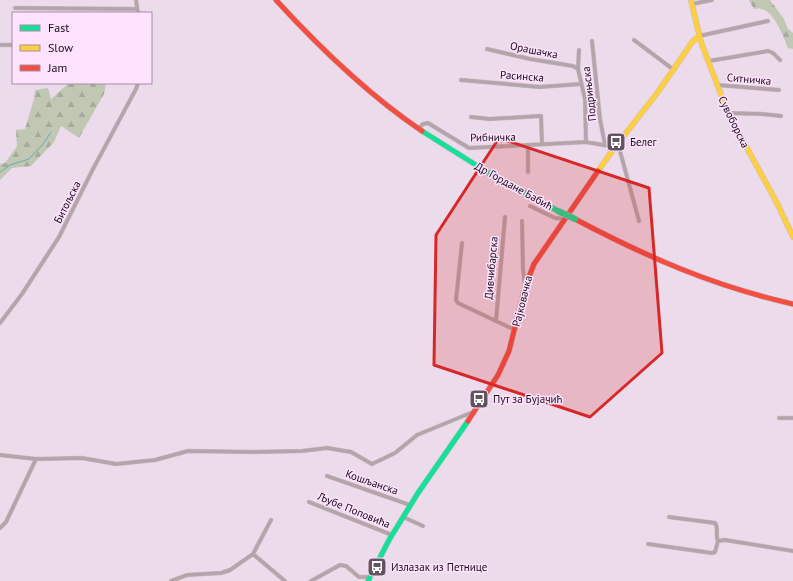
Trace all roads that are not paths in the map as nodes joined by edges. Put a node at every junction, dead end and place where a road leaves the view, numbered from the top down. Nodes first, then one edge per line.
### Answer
1 (136, 0) edge
2 (276, 0) edge
3 (712, 0) edge
4 (691, 2) edge
5 (15, 8) dead end
6 (138, 11) edge
7 (768, 21) dead end
8 (699, 36) junction
9 (634, 40) dead end
10 (592, 41) dead end
11 (0, 45) edge
12 (12, 45) edge
13 (487, 49) dead end
14 (579, 50) dead end
15 (780, 60) dead end
16 (709, 61) junction
17 (578, 69) junction
18 (674, 70) junction
19 (461, 80) dead end
20 (138, 84) edge
21 (581, 84) junction
22 (717, 85) junction
23 (779, 90) dead end
24 (728, 113) junction
25 (781, 116) dead end
26 (471, 117) dead end
27 (419, 128) junction
28 (586, 142) junction
29 (542, 144) junction
30 (528, 145) junction
31 (605, 145) junction
32 (615, 147) junction
33 (528, 172) dead end
34 (530, 206) dead end
35 (505, 218) dead end
36 (564, 219) junction
37 (522, 221) dead end
38 (639, 221) dead end
39 (793, 237) edge
40 (462, 244) dead end
41 (525, 285) junction
42 (793, 304) edge
43 (496, 321) junction
44 (0, 323) edge
45 (515, 330) junction
46 (474, 411) junction
47 (779, 418) dead end
48 (793, 418) edge
49 (0, 455) edge
50 (36, 459) junction
51 (327, 476) dead end
52 (309, 502) dead end
53 (410, 505) junction
54 (403, 517) junction
55 (668, 517) dead end
56 (271, 520) dead end
57 (423, 526) dead end
58 (0, 528) edge
59 (392, 535) junction
60 (718, 540) junction
61 (648, 544) dead end
62 (793, 551) edge
63 (253, 554) junction
64 (369, 579) edge
65 (171, 581) edge
66 (285, 581) edge
67 (311, 581) edge

1 - 6 street
2 - 27 main road, Др Гордане Бабић
3 - 4 street
4 - 8 main road, Сувоборска
5 - 6 street
7 - 8 street
8 - 16 main road, Сувоборска
8 - 18 main road, Рајковачка
9 - 18 street
10 - 31 street, Подрињска
11 - 12 street
13 - 17 street, Орашачка
14 - 17 street, Подрињска
15 - 16 street
16 - 22 main road, Сувоборска
17 - 21 street, Подрињска
18 - 32 main road, Рајковачка
19 - 21 street, Расинска
20 - 44 street, Битољска
21 - 28 street, Подрињска
22 - 23 street, Ситничка
22 - 24 main road, Сувоборска
24 - 25 street
24 - 39 main road, Сувоборска
26 - 29 street
27 - 30 street, Рибничка
27 - 42 main road, Др Гордане Бабић, bridge
28 - 29 street, Рибничка
28 - 31 street, Рибничка
29 - 30 street, Рибничка
30 - 33 street, Рибничка
31 - 32 street, Рибничка
32 - 36 main road, Рајковачка
32 - 38 street
34 - 36 street
35 - 43 street, Дивчибарска
36 - 41 main road, Рајковачка
37 - 41 street
40 - 43 street
41 - 45 main road, Рајковачка
43 - 45 street
45 - 46 main road, Рајковачка
46 - 50 street
46 - 53 main road, Рајковачка
47 - 48 street
49 - 50 street
50 - 58 street
51 - 53 street, Кошљанска
52 - 59 street, Љубе Поповића
53 - 54 main road, Рајковачка
54 - 57 street
54 - 59 main road, Рајковачка
55 - 60 street
56 - 63 street
59 - 64 main road, Рајковачка
60 - 61 street
60 - 62 street
63 - 65 street
63 - 66 street
64 - 67 street

